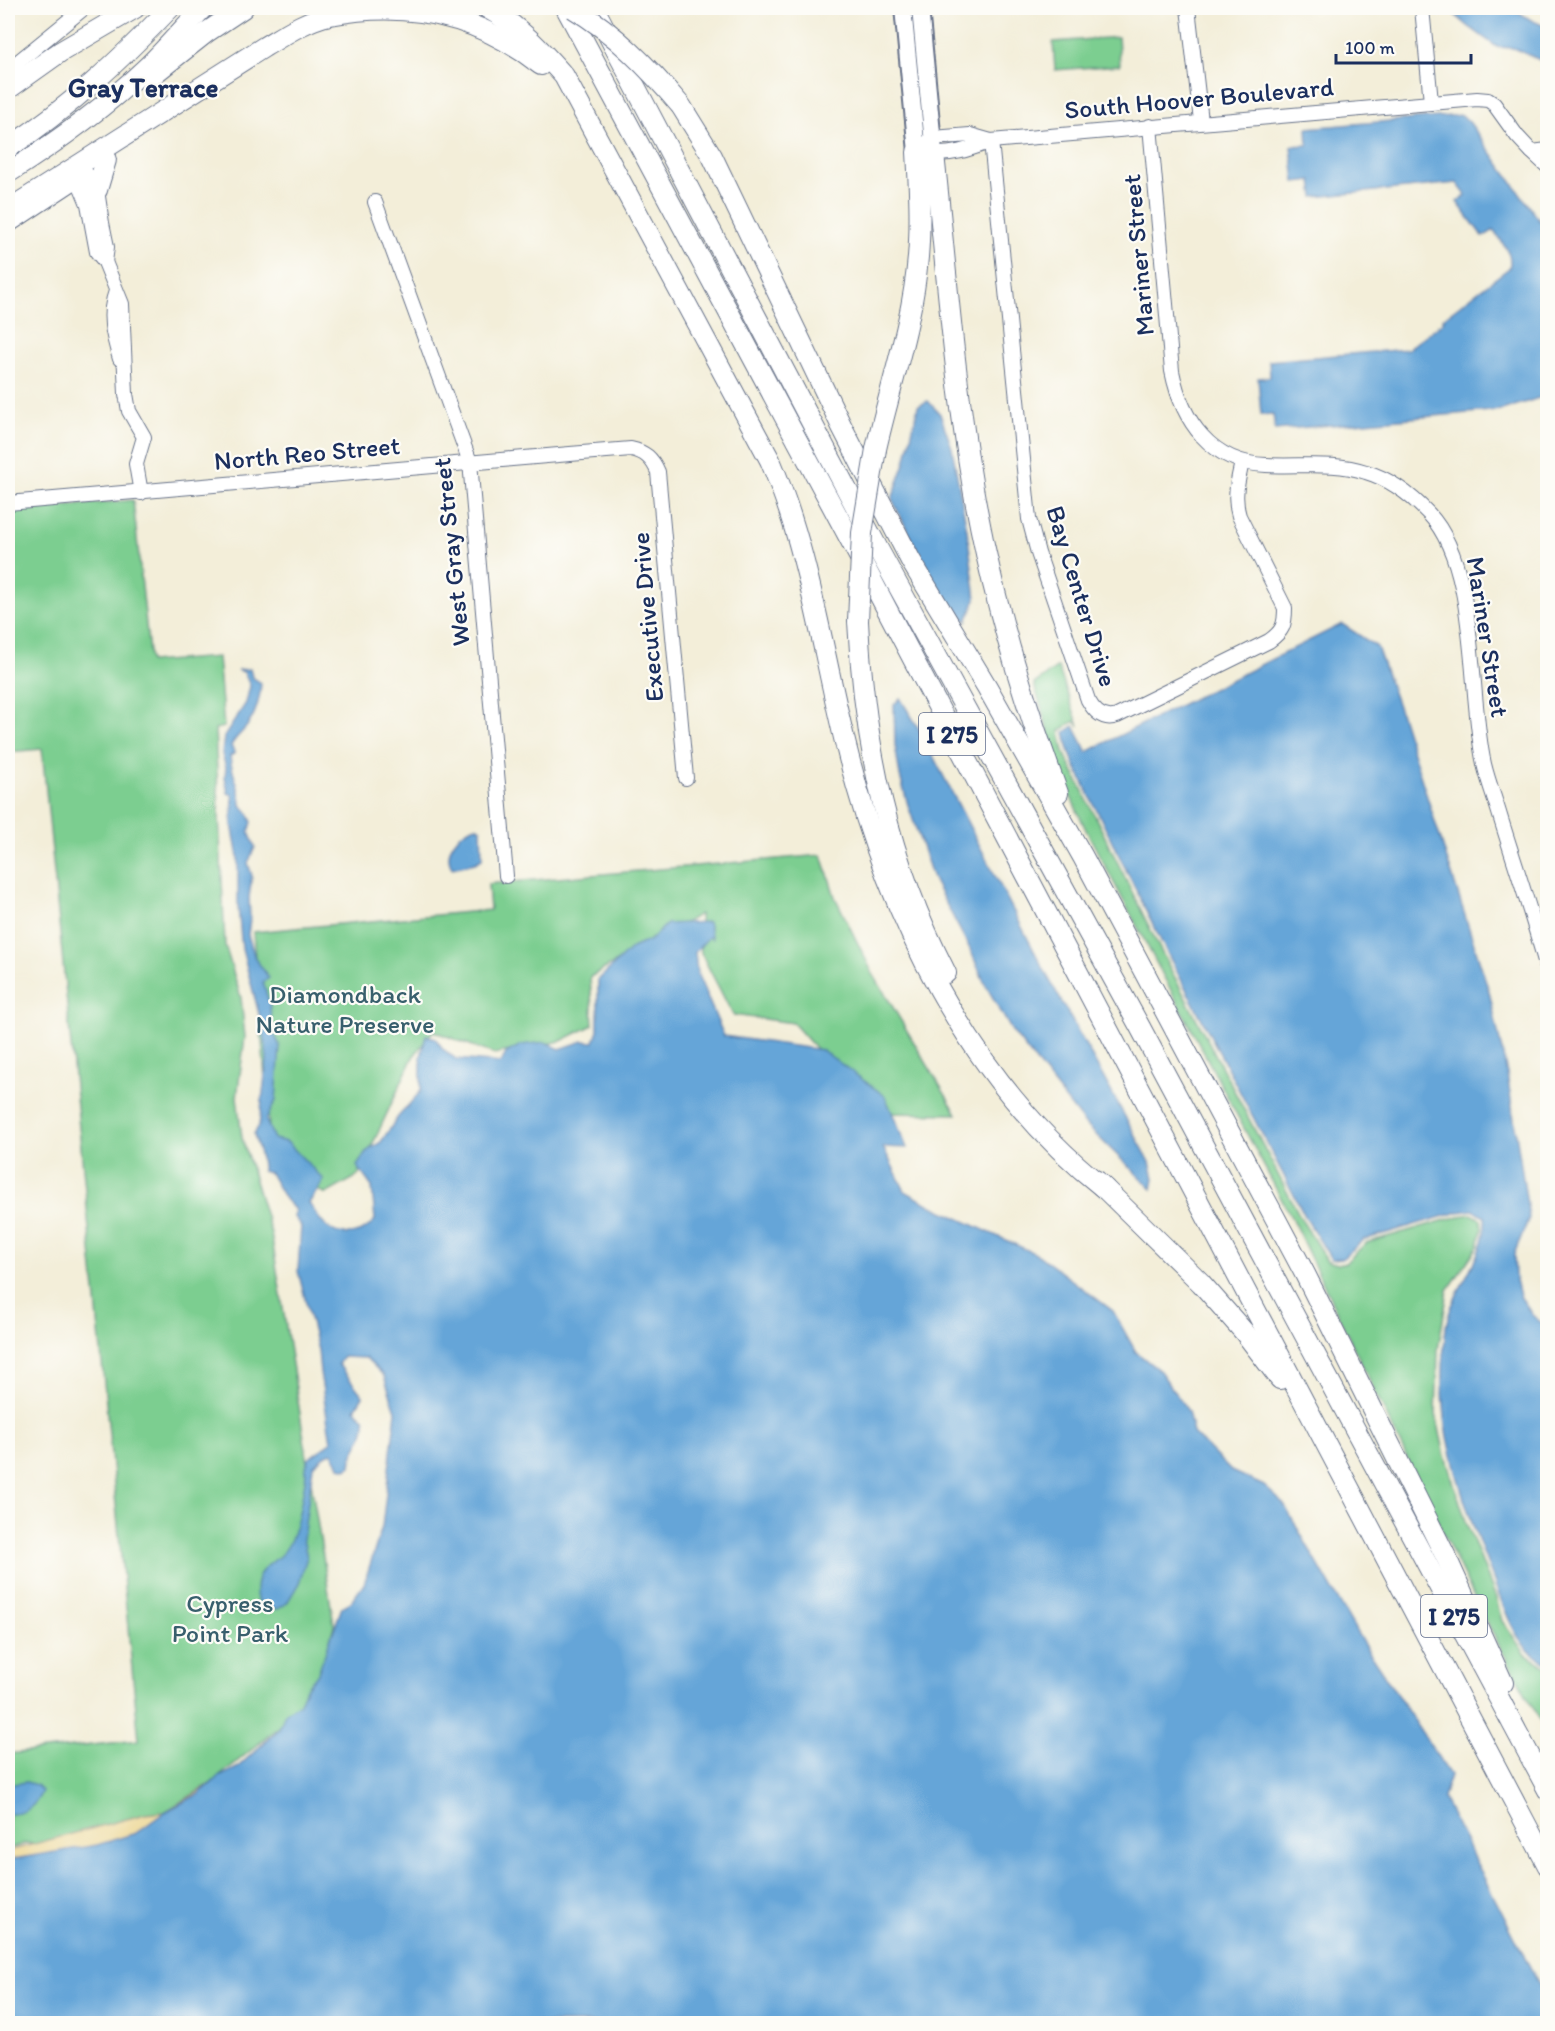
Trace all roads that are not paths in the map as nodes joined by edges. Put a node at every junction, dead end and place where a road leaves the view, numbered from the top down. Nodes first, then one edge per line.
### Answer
1 (170, 8) edge
2 (203, 8) edge
3 (243, 8) edge
4 (487, 8) edge
5 (567, 8) edge
6 (573, 8) edge
7 (594, 8) edge
8 (903, 8) edge
9 (920, 8) edge
10 (1188, 8) edge
11 (1422, 8) edge
12 (80, 9) edge
13 (401, 9) junction
14 (128, 11) edge
15 (8, 70) edge
16 (8, 89) edge
17 (576, 101) junction
18 (1431, 102) junction
19 (93, 115) junction
20 (1201, 121) junction
21 (1150, 126) junction
22 (991, 141) junction
23 (8, 148) edge
24 (928, 148) junction
25 (1548, 150) edge
26 (1532, 152) junction
27 (1548, 167) edge
28 (8, 173) edge
29 (87, 186) junction
30 (56, 194) junction
31 (375, 202) dead end
32 (9, 214) edge
33 (646, 454) joint
34 (470, 462) junction
35 (1242, 462) junction
36 (141, 493) junction
37 (8, 503) edge
38 (686, 778) dead end
39 (1083, 857) junction
40 (506, 876) dead end
41 (1548, 972) edge
42 (1105, 1189) junction
43 (1335, 1463) junction
44 (1548, 1784) edge
45 (1548, 1790) edge
46 (1548, 1866) edge

1 - 23 highway
2 - 19 highway
3 - 19 highway
4 - 17 highway
5 - 43 highway, I 275
6 - 39 highway, bridge
7 - 45 highway, I 275
8 - 24 main road
9 - 24 main road
10 - 20 street
11 - 18 street
12 - 15 street
13 - 17 highway
13 - 29 highway
13 - 32 highway
14 - 16 highway
17 - 42 highway
18 - 20 street, South Hoover Boulevard
18 - 26 street, South Hoover Boulevard
19 - 28 highway
20 - 21 street, South Hoover Boulevard
21 - 22 street, South Hoover Boulevard
21 - 35 street, Mariner Street
22 - 24 street, South Hoover Boulevard
22 - 35 street, Bay Center Drive
24 - 39 highway
24 - 42 highway, bridge
25 - 26 street
26 - 27 street
29 - 30 street
29 - 30 street
29 - 36 street
30 - 32 street
31 - 34 street, West Gray Street
33 - 34 street, North Reo Street
33 - 38 street, Executive Drive
34 - 36 street, North Reo Street
34 - 40 street, West Gray Street
35 - 41 street, Mariner Street
36 - 37 street, North Reo Street
39 - 44 highway
42 - 43 highway
43 - 46 highway, I 275

